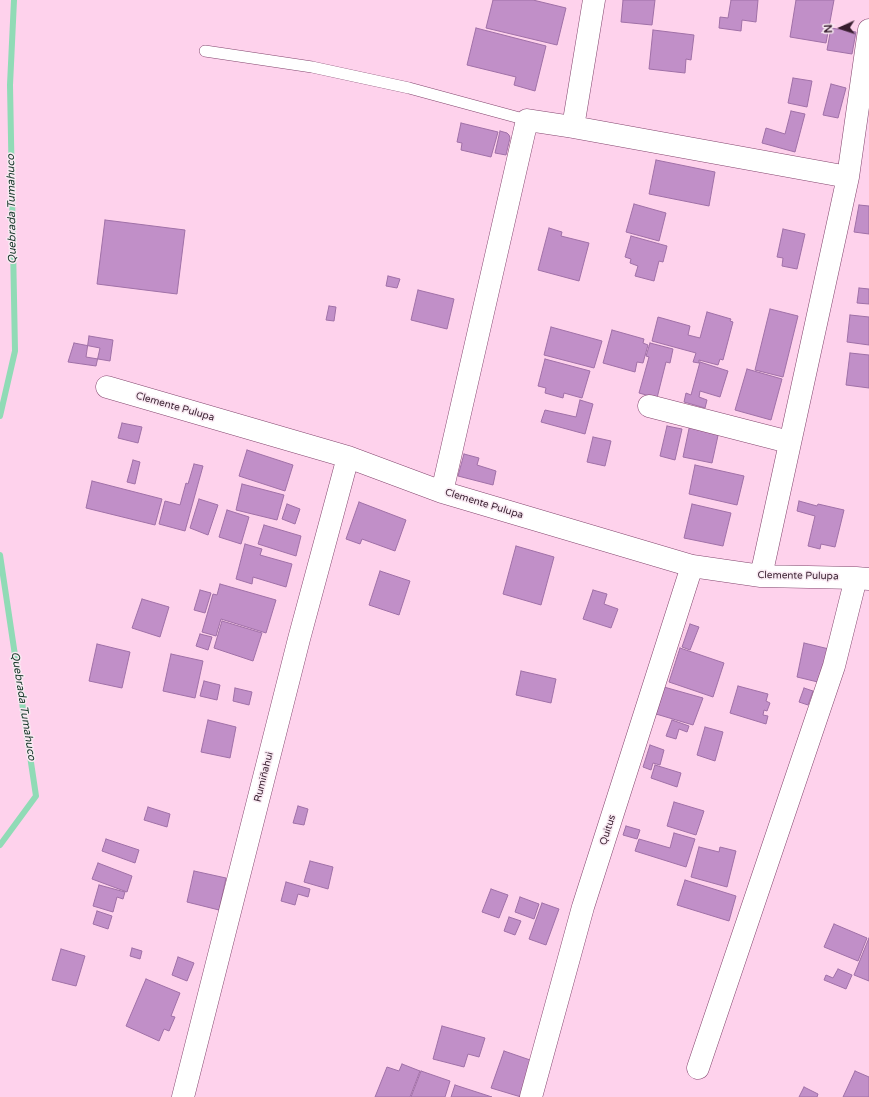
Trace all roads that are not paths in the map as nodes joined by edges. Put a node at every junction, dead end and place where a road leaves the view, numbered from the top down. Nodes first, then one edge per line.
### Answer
1 (594, 0) edge
2 (869, 30) edge
3 (206, 51) dead end
4 (527, 120) junction
5 (573, 127) junction
6 (848, 177) junction
7 (106, 387) dead end
8 (649, 406) dead end
9 (789, 442) junction
10 (348, 457) junction
11 (442, 492) junction
12 (692, 566) junction
13 (761, 576) junction
14 (862, 578) edge
15 (698, 1068) dead end
16 (183, 1097) edge
17 (531, 1097) edge

1 - 5 street
2 - 6 street
3 - 4 lane
4 - 5 street
4 - 11 street
5 - 6 street
6 - 9 street
7 - 10 street, Clemente Pulupa
8 - 9 street
9 - 13 street
10 - 11 street, Clemente Pulupa
10 - 16 street, Rumiñahui
11 - 12 street, Clemente Pulupa
12 - 13 street, Clemente Pulupa
12 - 17 street, Quitus
13 - 14 street, Clemente Pulupa
14 - 15 street

